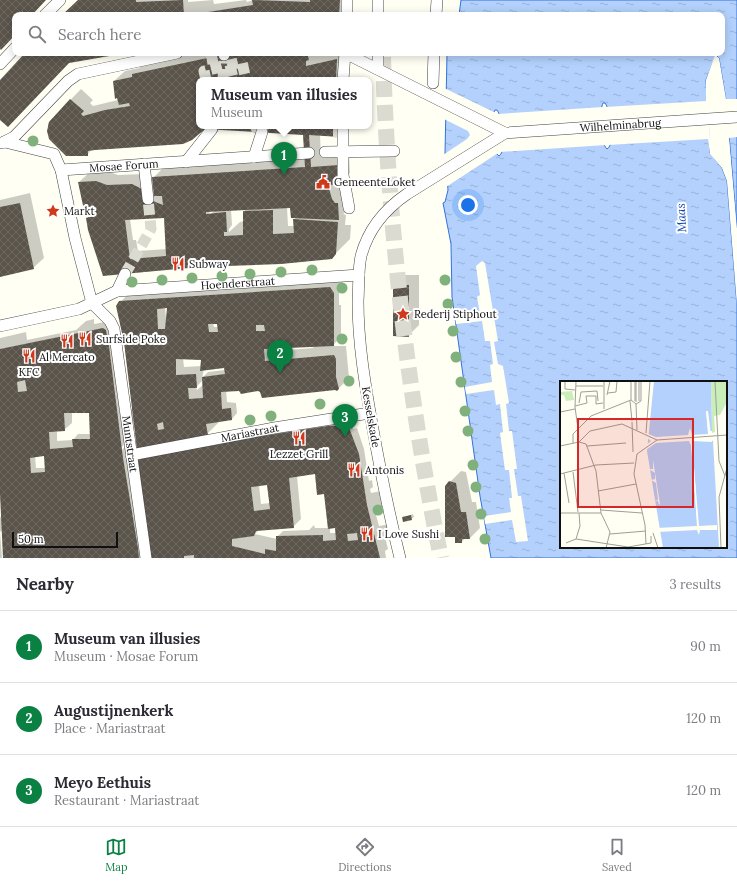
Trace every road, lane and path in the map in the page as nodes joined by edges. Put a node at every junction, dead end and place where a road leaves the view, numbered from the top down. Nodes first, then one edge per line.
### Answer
1 (60, 0) edge
2 (378, 0) edge
3 (437, 0) edge
4 (48, 12) edge
5 (378, 12) edge
6 (436, 12) edge
7 (12, 51) edge
8 (163, 56) edge
9 (345, 56) edge
10 (352, 56) edge
11 (378, 56) edge
12 (434, 56) edge
13 (2, 59) edge
14 (378, 68) junction
15 (343, 77) edge
16 (433, 83) dead end
17 (737, 117) edge
18 (212, 129) dead end
19 (342, 130) edge
20 (262, 132) dead end
21 (505, 133) junction
22 (3, 143) edge
23 (342, 151) junction
24 (394, 151) dead end
25 (325, 152) dead end
26 (310, 153) dead end
27 (254, 157) junction
28 (186, 162) junction
29 (144, 164) junction
30 (61, 170) junction
31 (148, 199) tunnel mouth
32 (349, 208) dead end
33 (125, 274) tunnel mouth
34 (359, 275) junction
35 (117, 291) junction
36 (92, 303) junction
37 (0, 326) edge
38 (370, 413) junction
39 (131, 455) junction
40 (146, 558) edge
41 (400, 558) edge

1 - 4 street
2 - 5 street
3 - 6 street
7 - 13 street
8 - 22 street
9 - 15 street
10 - 14 street
11 - 14 street
12 - 16 street
14 - 21 street
17 - 21 street, Wilhelminabrug
18 - 28 street
19 - 23 street
20 - 27 street
21 - 34 street, Wilhelminabrug
22 - 30 street
23 - 24 street
23 - 25 street
23 - 32 street
26 - 27 street, Mosae Forum
27 - 28 street, Mosae Forum
28 - 29 street, Mosae Forum
29 - 30 street, Mosae Forum
29 - 31 street
30 - 36 street
33 - 35 street
34 - 35 street, Hoenderstraat
34 - 38 street, Kesselskade
35 - 36 street
36 - 37 street
36 - 39 street, Muntstraat
38 - 39 street, Mariastraat
38 - 41 street, Kesselskade
39 - 40 street, Muntstraat

